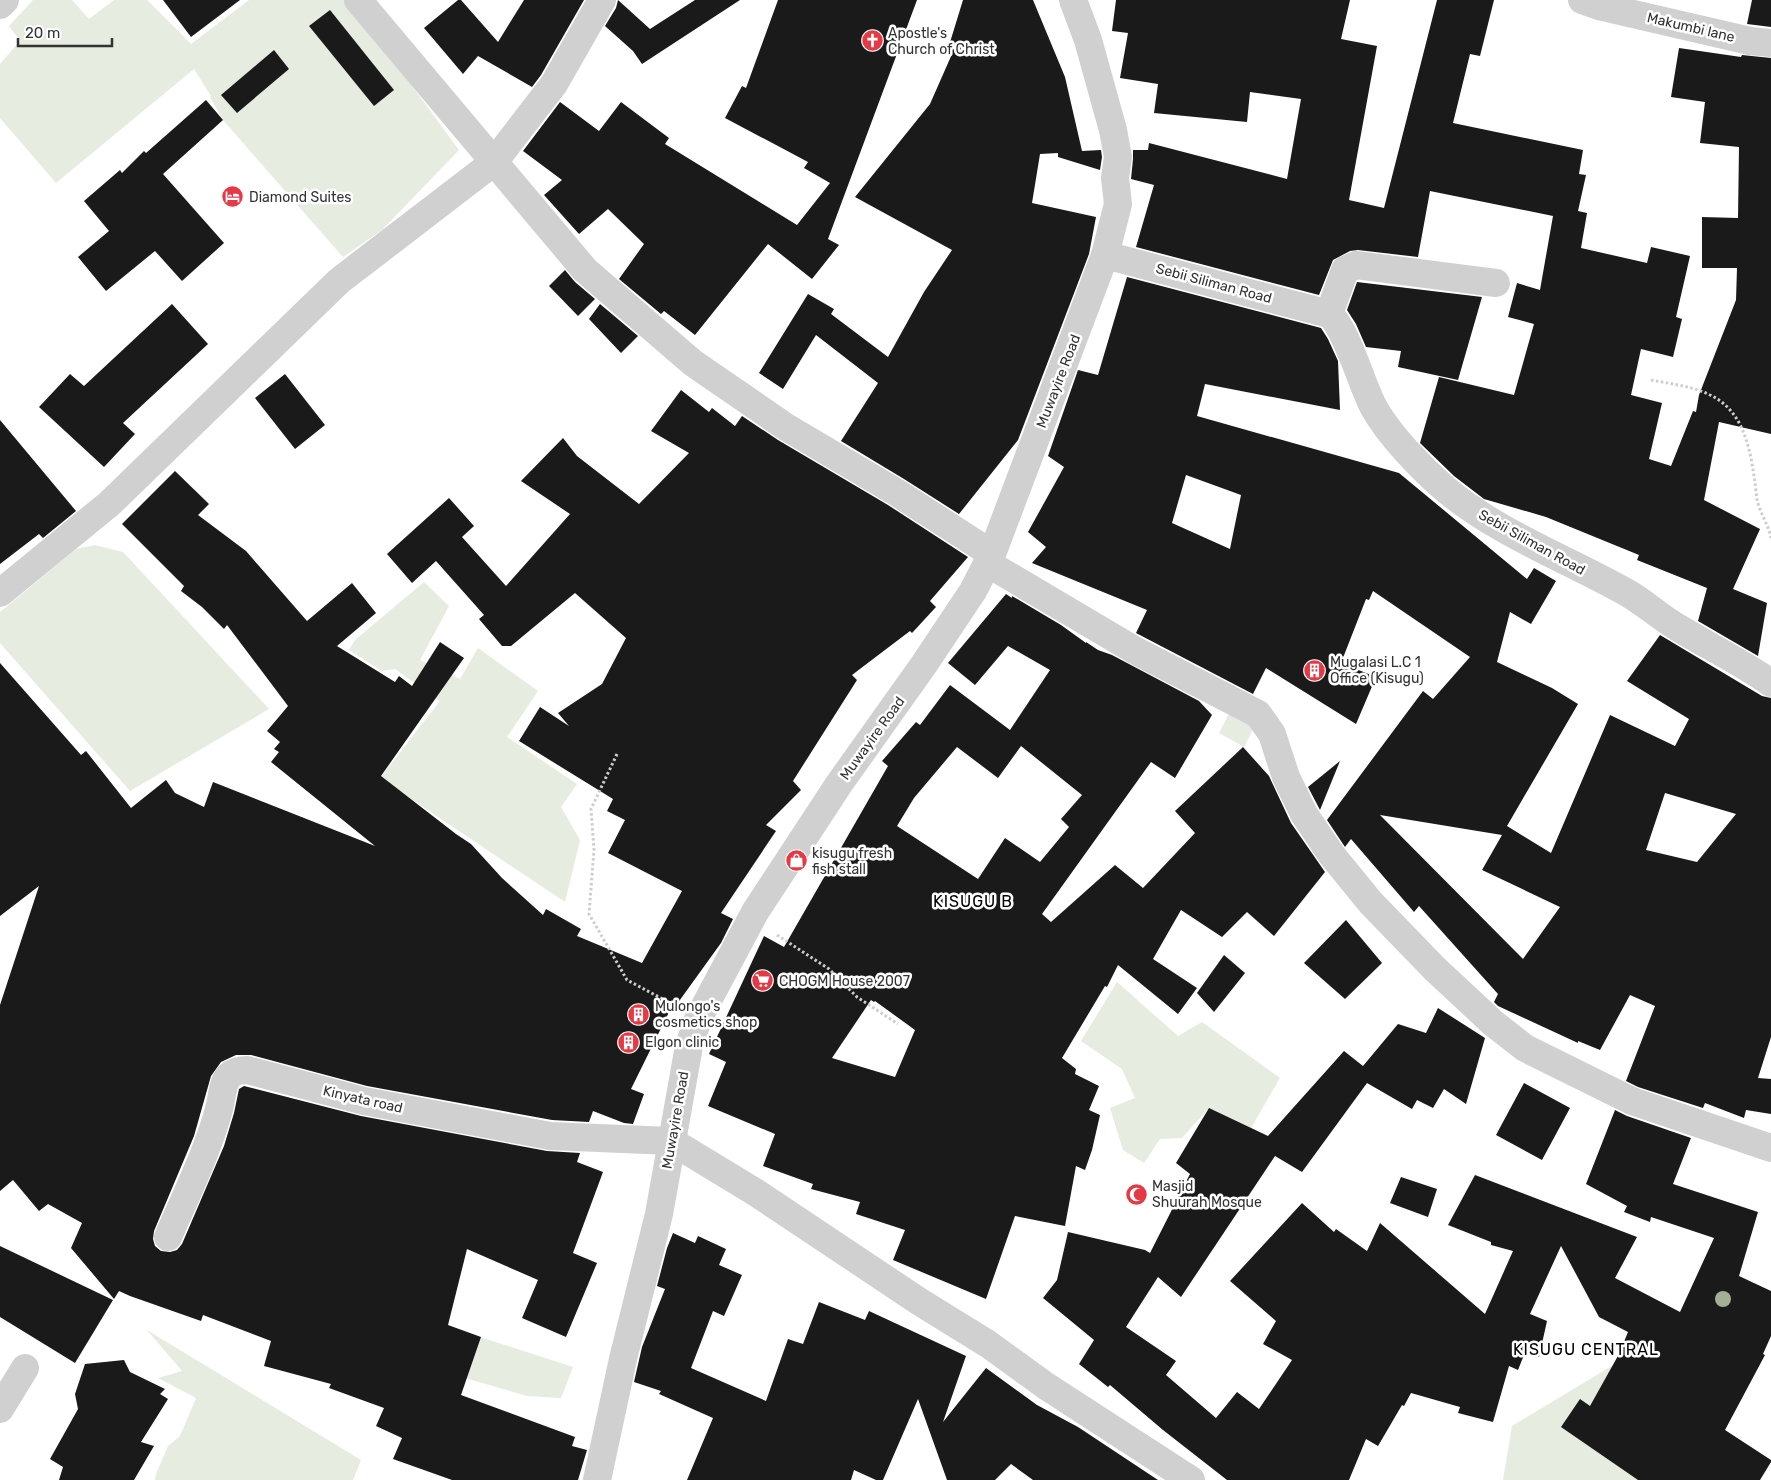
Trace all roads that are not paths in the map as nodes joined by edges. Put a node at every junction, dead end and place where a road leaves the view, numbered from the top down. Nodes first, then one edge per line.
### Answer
1 (5, 0) edge
2 (358, 0) edge
3 (602, 0) edge
4 (1073, 0) edge
5 (1582, 0) edge
6 (0, 5) edge
7 (1771, 43) edge
8 (494, 162) junction
9 (1106, 255) junction
10 (1496, 283) dead end
11 (1329, 314) junction
12 (989, 558) junction
13 (0, 593) edge
14 (1771, 682) edge
15 (671, 1141) junction
16 (1771, 1148) edge
17 (168, 1238) dead end
18 (26, 1368) dead end
19 (0, 1409) edge
20 (597, 1480) edge
21 (1191, 1480) edge

1 - 6 street
2 - 8 street
3 - 8 street
4 - 9 street, Muwayire Road
5 - 7 street, Makumbi lane
8 - 12 street
8 - 13 street
9 - 11 street, Sebii Siliman Road
9 - 12 street, Muwayire Road
10 - 11 street
11 - 14 street, Sebii Siliman Road
12 - 15 street, Muwayire Road
12 - 16 street
15 - 17 street, Kinyata road
15 - 20 street, Muwayire Road
15 - 21 street
18 - 19 street

